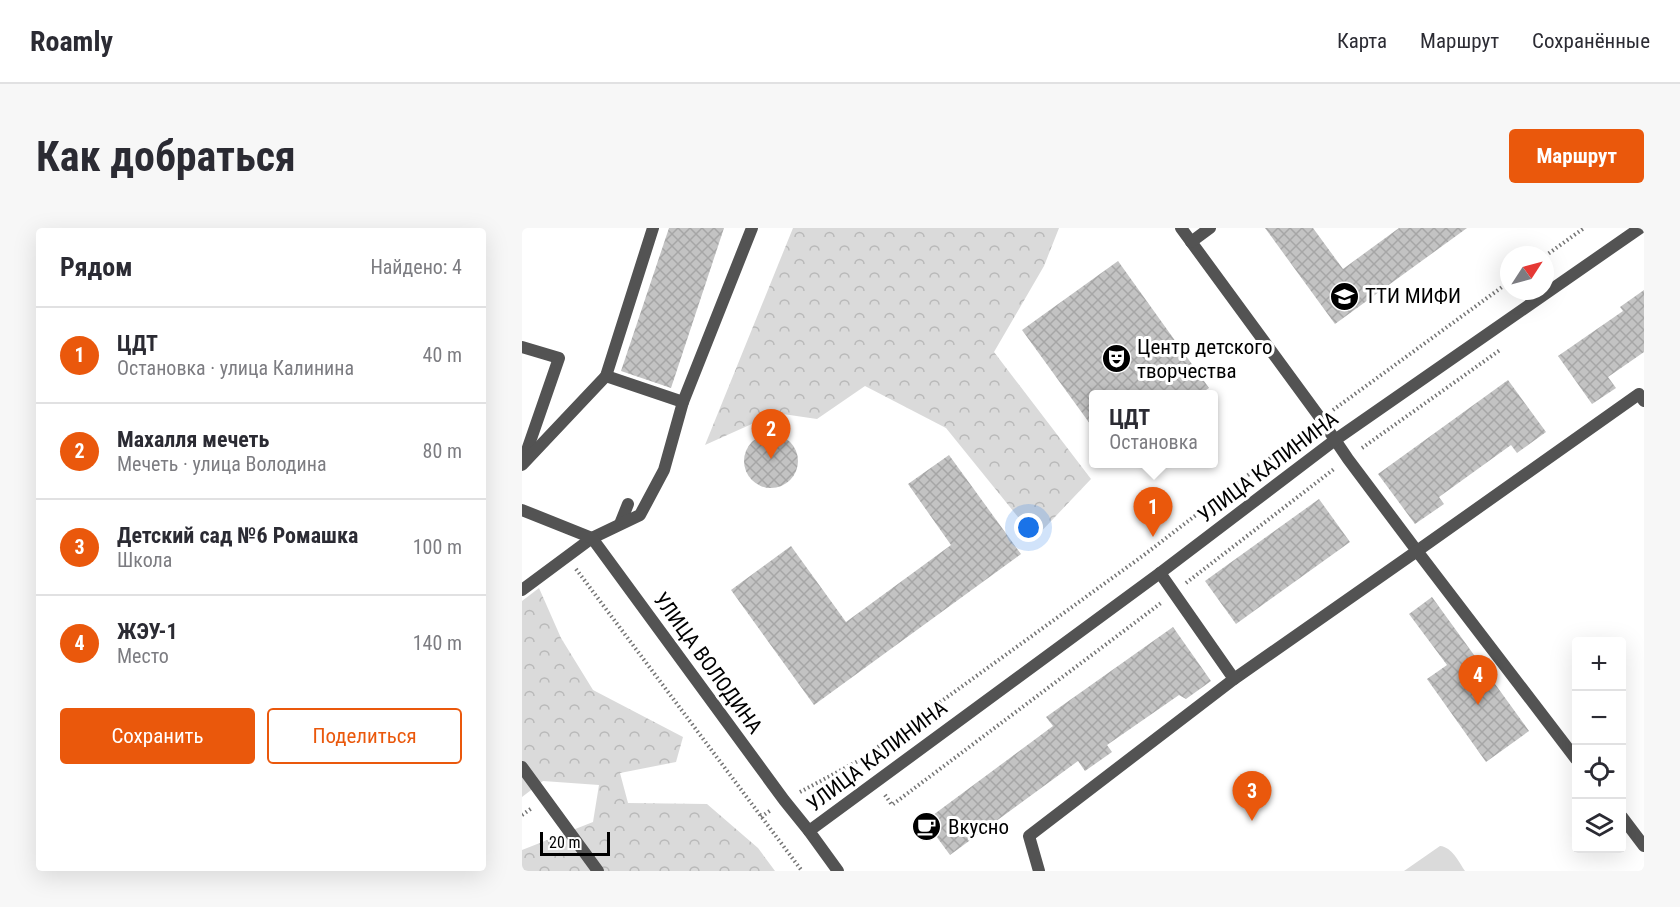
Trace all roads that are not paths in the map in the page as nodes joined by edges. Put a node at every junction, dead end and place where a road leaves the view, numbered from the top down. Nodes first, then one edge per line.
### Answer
1 (653, 228) edge
2 (752, 228) edge
3 (1181, 228) edge
4 (1210, 228) edge
5 (1640, 228) edge
6 (1191, 242) junction
7 (522, 347) edge
8 (606, 376) junction
9 (1644, 401) edge
10 (683, 402) junction
11 (1335, 440) junction
12 (522, 466) edge
13 (628, 504) dead end
14 (522, 510) edge
15 (620, 524) junction
16 (592, 538) junction
17 (1417, 551) junction
18 (1160, 573) junction
19 (522, 590) edge
20 (1234, 679) junction
21 (1572, 754) edge
22 (522, 767) edge
23 (1626, 822) edge
24 (809, 831) junction
25 (1644, 846) edge
26 (598, 871) edge
27 (838, 871) edge
28 (1039, 871) edge

1 - 8 street
2 - 10 street
3 - 6 street
4 - 6 street
5 - 11 street, УЛИЦА КАЛИНИНА
6 - 11 street
7 - 12 street
8 - 10 street
8 - 12 street
9 - 17 street
10 - 15 street
11 - 17 street
11 - 18 street, УЛИЦА КАЛИНИНА
13 - 15 street
14 - 16 street
15 - 16 street
16 - 19 street
16 - 24 street, УЛИЦА ВОЛОДИНА
17 - 20 street
17 - 21 street
18 - 20 street
18 - 24 street, УЛИЦА КАЛИНИНА
20 - 28 street
22 - 26 street
23 - 25 street
24 - 27 street, УЛИЦА ВОЛОДИНА

